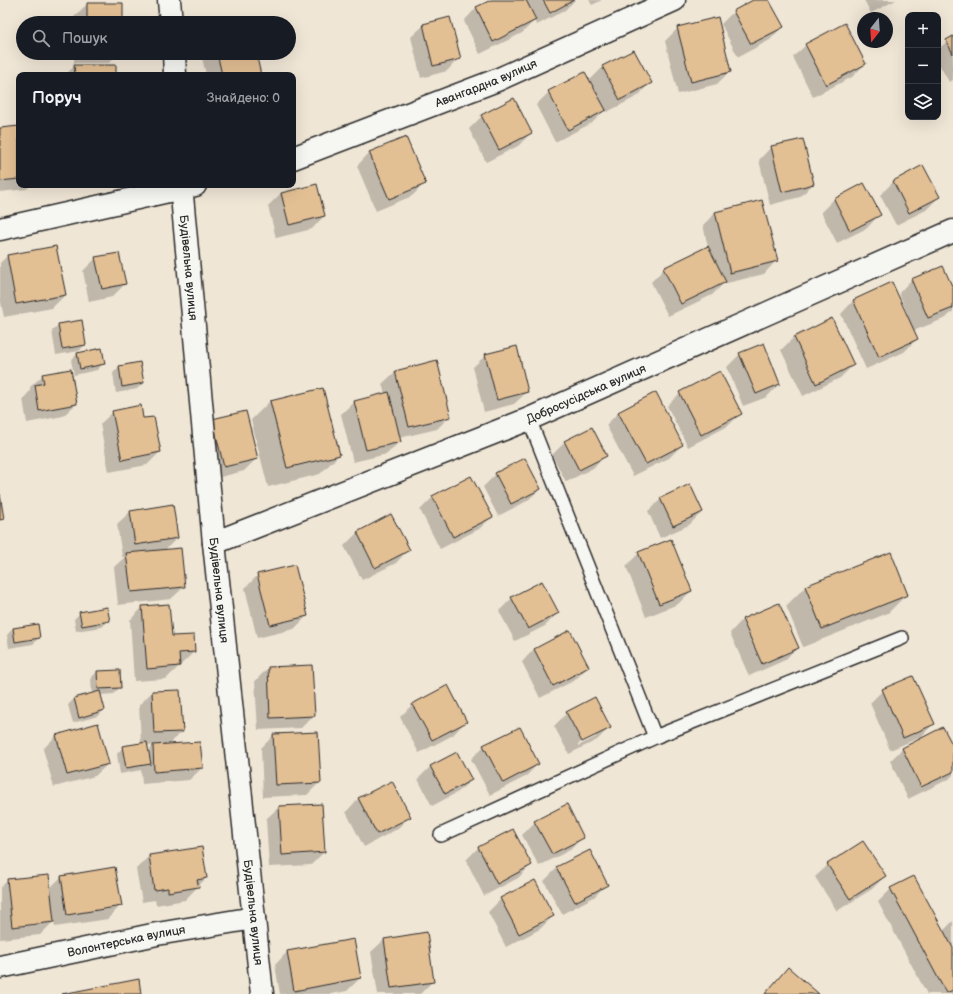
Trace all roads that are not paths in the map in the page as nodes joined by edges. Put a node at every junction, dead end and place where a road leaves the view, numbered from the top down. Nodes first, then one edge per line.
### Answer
1 (169, 0) edge
2 (674, 0) edge
3 (171, 16) edge
4 (174, 60) edge
5 (175, 72) edge
6 (296, 157) edge
7 (177, 188) edge
8 (186, 188) edge
9 (0, 229) edge
10 (953, 231) edge
11 (529, 419) junction
12 (214, 544) junction
13 (902, 638) dead end
14 (655, 737) junction
15 (441, 835) dead end
16 (254, 918) junction
17 (0, 967) edge
18 (262, 994) edge

1 - 3 street
2 - 6 street, Авангардна вулиця
4 - 5 street
7 - 9 street
8 - 12 street, Будівельна вулиця
10 - 11 street, Добросусідська вулиця
11 - 12 street, Добросусідська вулиця
11 - 14 lane
12 - 16 street, Будівельна вулиця
13 - 14 lane
14 - 15 lane
16 - 17 street, Волонтерська вулиця
16 - 18 street, Будівельна вулиця

